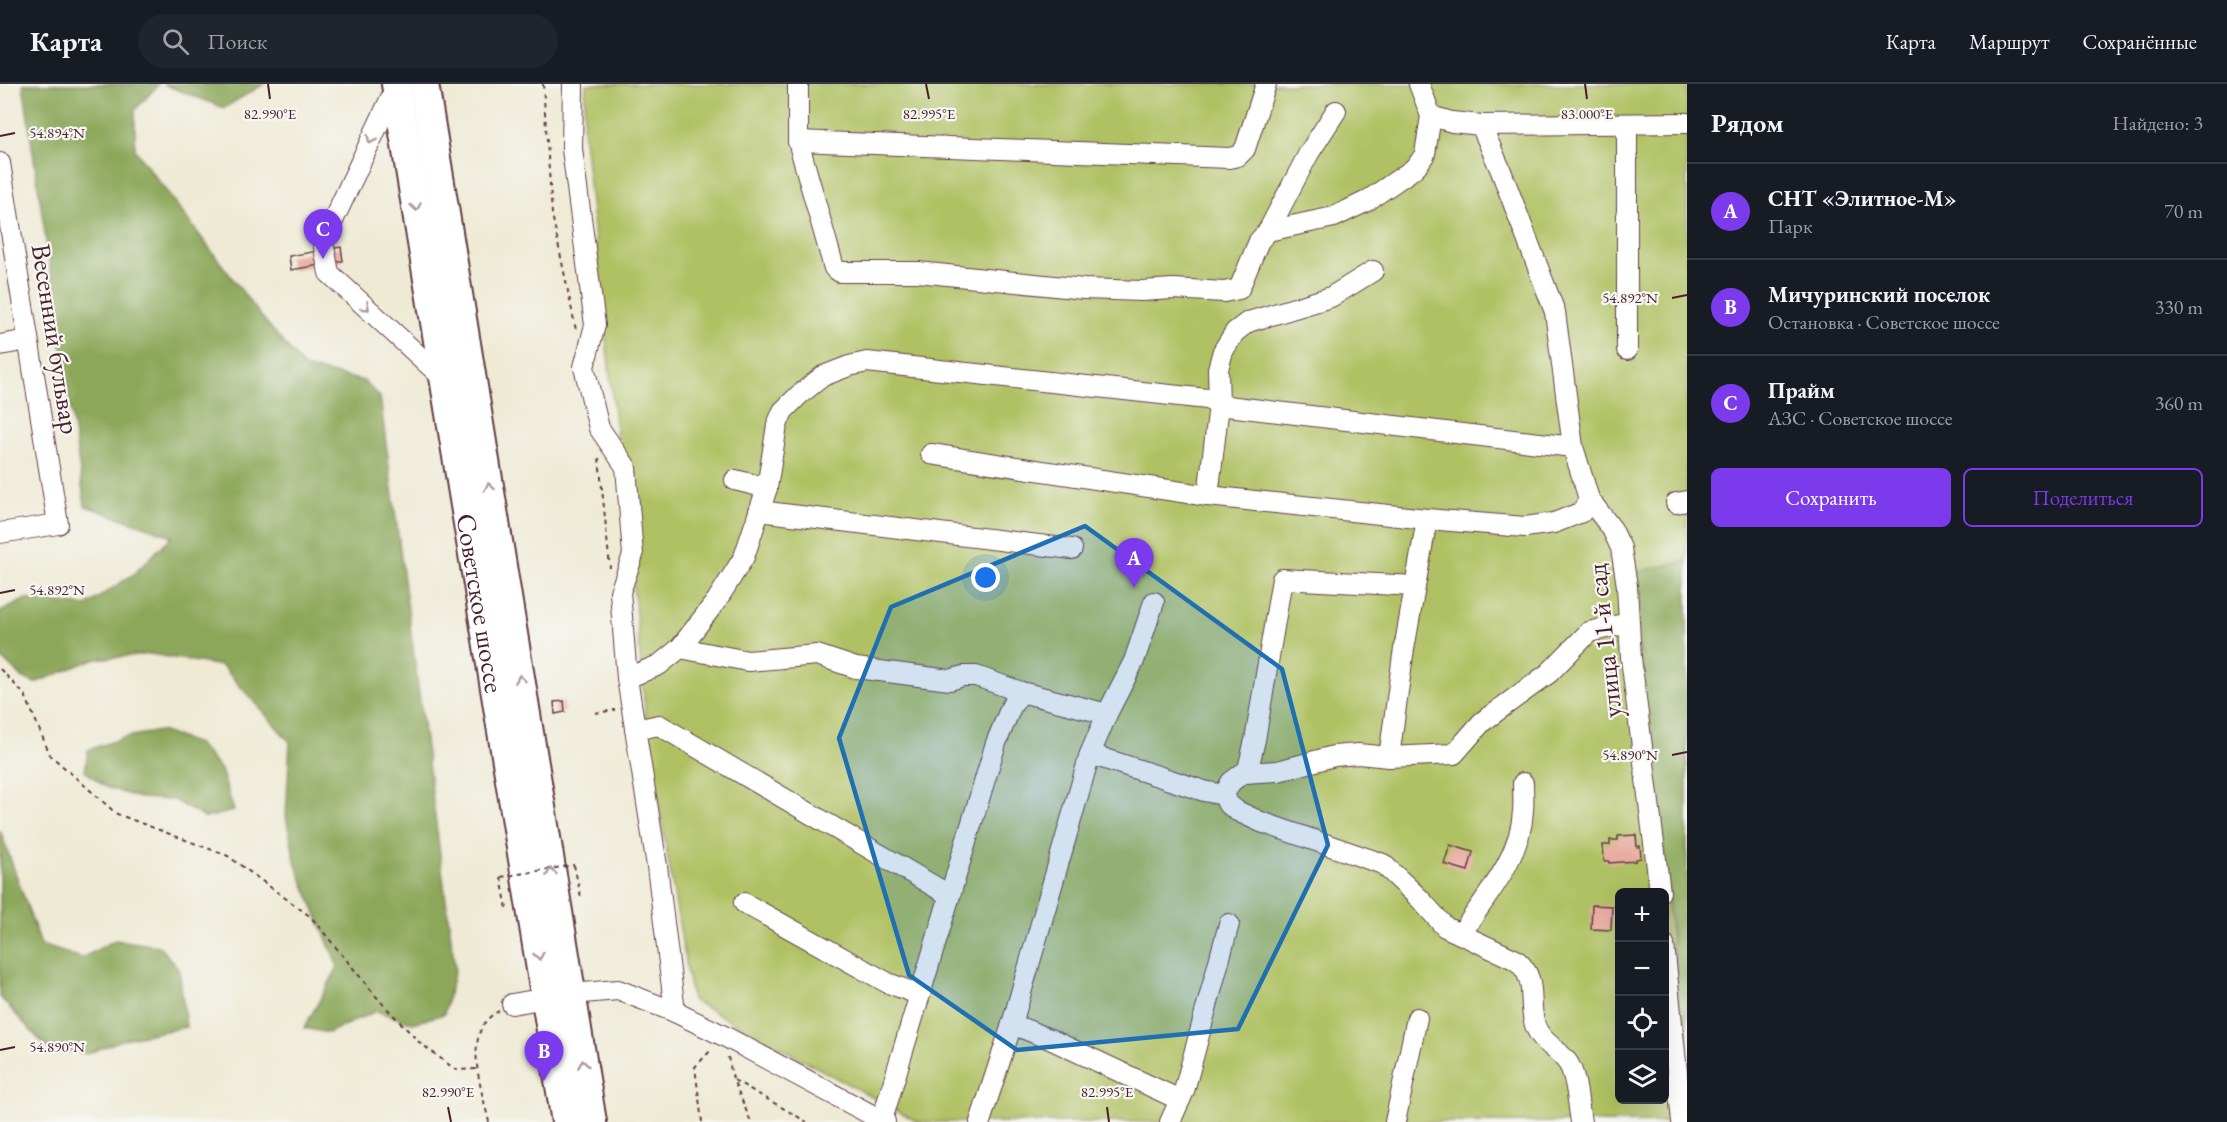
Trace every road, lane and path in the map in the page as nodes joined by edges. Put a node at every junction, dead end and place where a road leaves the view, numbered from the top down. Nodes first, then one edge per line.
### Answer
1 (543, 84) edge
2 (573, 84) edge
3 (798, 84) edge
4 (1266, 84) edge
5 (1419, 84) edge
6 (406, 85) edge
7 (1336, 111) dead end
8 (1431, 116) junction
9 (1687, 123) edge
10 (1627, 124) junction
11 (1481, 125) junction
12 (798, 141) junction
13 (0, 163) edge
14 (1268, 231) junction
15 (1373, 271) dead end
16 (577, 334) dead end
17 (28, 340) junction
18 (0, 345) edge
19 (1628, 350) dead end
20 (444, 379) junction
21 (1219, 405) junction
22 (599, 428) junction
23 (1573, 447) junction
24 (931, 454) dead end
25 (735, 480) dead end
26 (766, 489) junction
27 (1208, 496) junction
28 (1589, 499) junction
29 (759, 511) junction
30 (1427, 519) junction
31 (0, 533) edge
32 (1072, 549) dead end
33 (1415, 586) junction
34 (620, 592) junction
35 (1154, 602) dead end
36 (1628, 623) junction
37 (680, 648) junction
38 (0, 669) edge
39 (627, 678) junction
40 (1021, 692) junction
41 (618, 709) dead end
42 (595, 713) dead end
43 (1107, 714) junction
44 (635, 730) junction
45 (1090, 754) junction
46 (1389, 757) junction
47 (1247, 773) junction
48 (1523, 783) dead end
49 (1224, 795) junction
50 (1660, 888) edge
51 (949, 895) junction
52 (581, 897) dead end
53 (744, 903) dead end
54 (507, 909) dead end
55 (1229, 924) dead end
56 (1461, 934) junction
57 (1669, 986) edge
58 (920, 995) junction
59 (558, 996) junction
60 (512, 1004) joint
61 (675, 1012) junction
62 (1417, 1018) dead end
63 (1012, 1024) junction
64 (724, 1036) junction
65 (477, 1069) junction
66 (733, 1079) junction
67 (1180, 1100) junction
68 (883, 1121) edge
69 (489, 1122) edge
70 (566, 1122) edge
71 (592, 1122) edge
72 (702, 1122) edge
73 (751, 1122) edge
74 (807, 1122) edge
75 (980, 1122) edge
76 (1170, 1122) edge
77 (1395, 1122) edge
78 (1581, 1122) edge
79 (1682, 1122) edge

1 - 16 path
2 - 22 street
3 - 12 street
4 - 12 street
5 - 8 street
6 -> 20 highway, Советское шоссе
6 -> 20 street
59 -> 6 highway, Советское шоссе
7 - 14 street
8 - 11 street
8 - 14 street
9 - 10 street
10 - 11 street
10 - 19 street
11 - 23 street
12 - 14 street
13 - 17 street, Весенний бульвар
15 - 21 street
17 - 18 street
17 - 31 street, Весенний бульвар
20 -> 59 highway, Советское шоссе
21 - 23 street
21 - 26 street
21 - 27 street
22 - 34 path
22 - 34 street
23 - 28 street
24 - 27 street
25 - 26 street
26 - 29 street
27 - 30 street
28 - 30 street
28 - 36 street, улица 11-й сад
29 - 32 street
29 - 37 street
30 - 33 street
33 - 46 street
33 - 47 street
34 - 39 street
35 - 43 street
36 - 46 street
36 - 50 street, улица 11-й сад
37 - 39 street
37 - 40 street
38 - 65 path
39 - 44 street
40 - 43 street
40 - 51 street
41 - 42 path
43 - 45 street
44 - 51 street
44 - 61 street
45 - 49 street
45 - 63 street
46 - 47 street
47 - 49 street
48 - 56 street
49 - 56 street
51 - 58 street
52 - 54 path, bridge
53 - 58 street
55 - 67 street
56 - 78 street
57 - 79 street
58 - 68 street
59 - 60 street
59 - 61 street
59 - 70 highway, Советское шоссе
71 -> 59 highway, Советское шоссе
60 - 65 path
61 - 64 street
62 - 77 street
63 - 67 street
63 - 75 street
64 - 66 path
64 - 68 street
64 - 72 path
65 - 69 path
66 - 73 path
66 - 74 path
67 - 76 street

